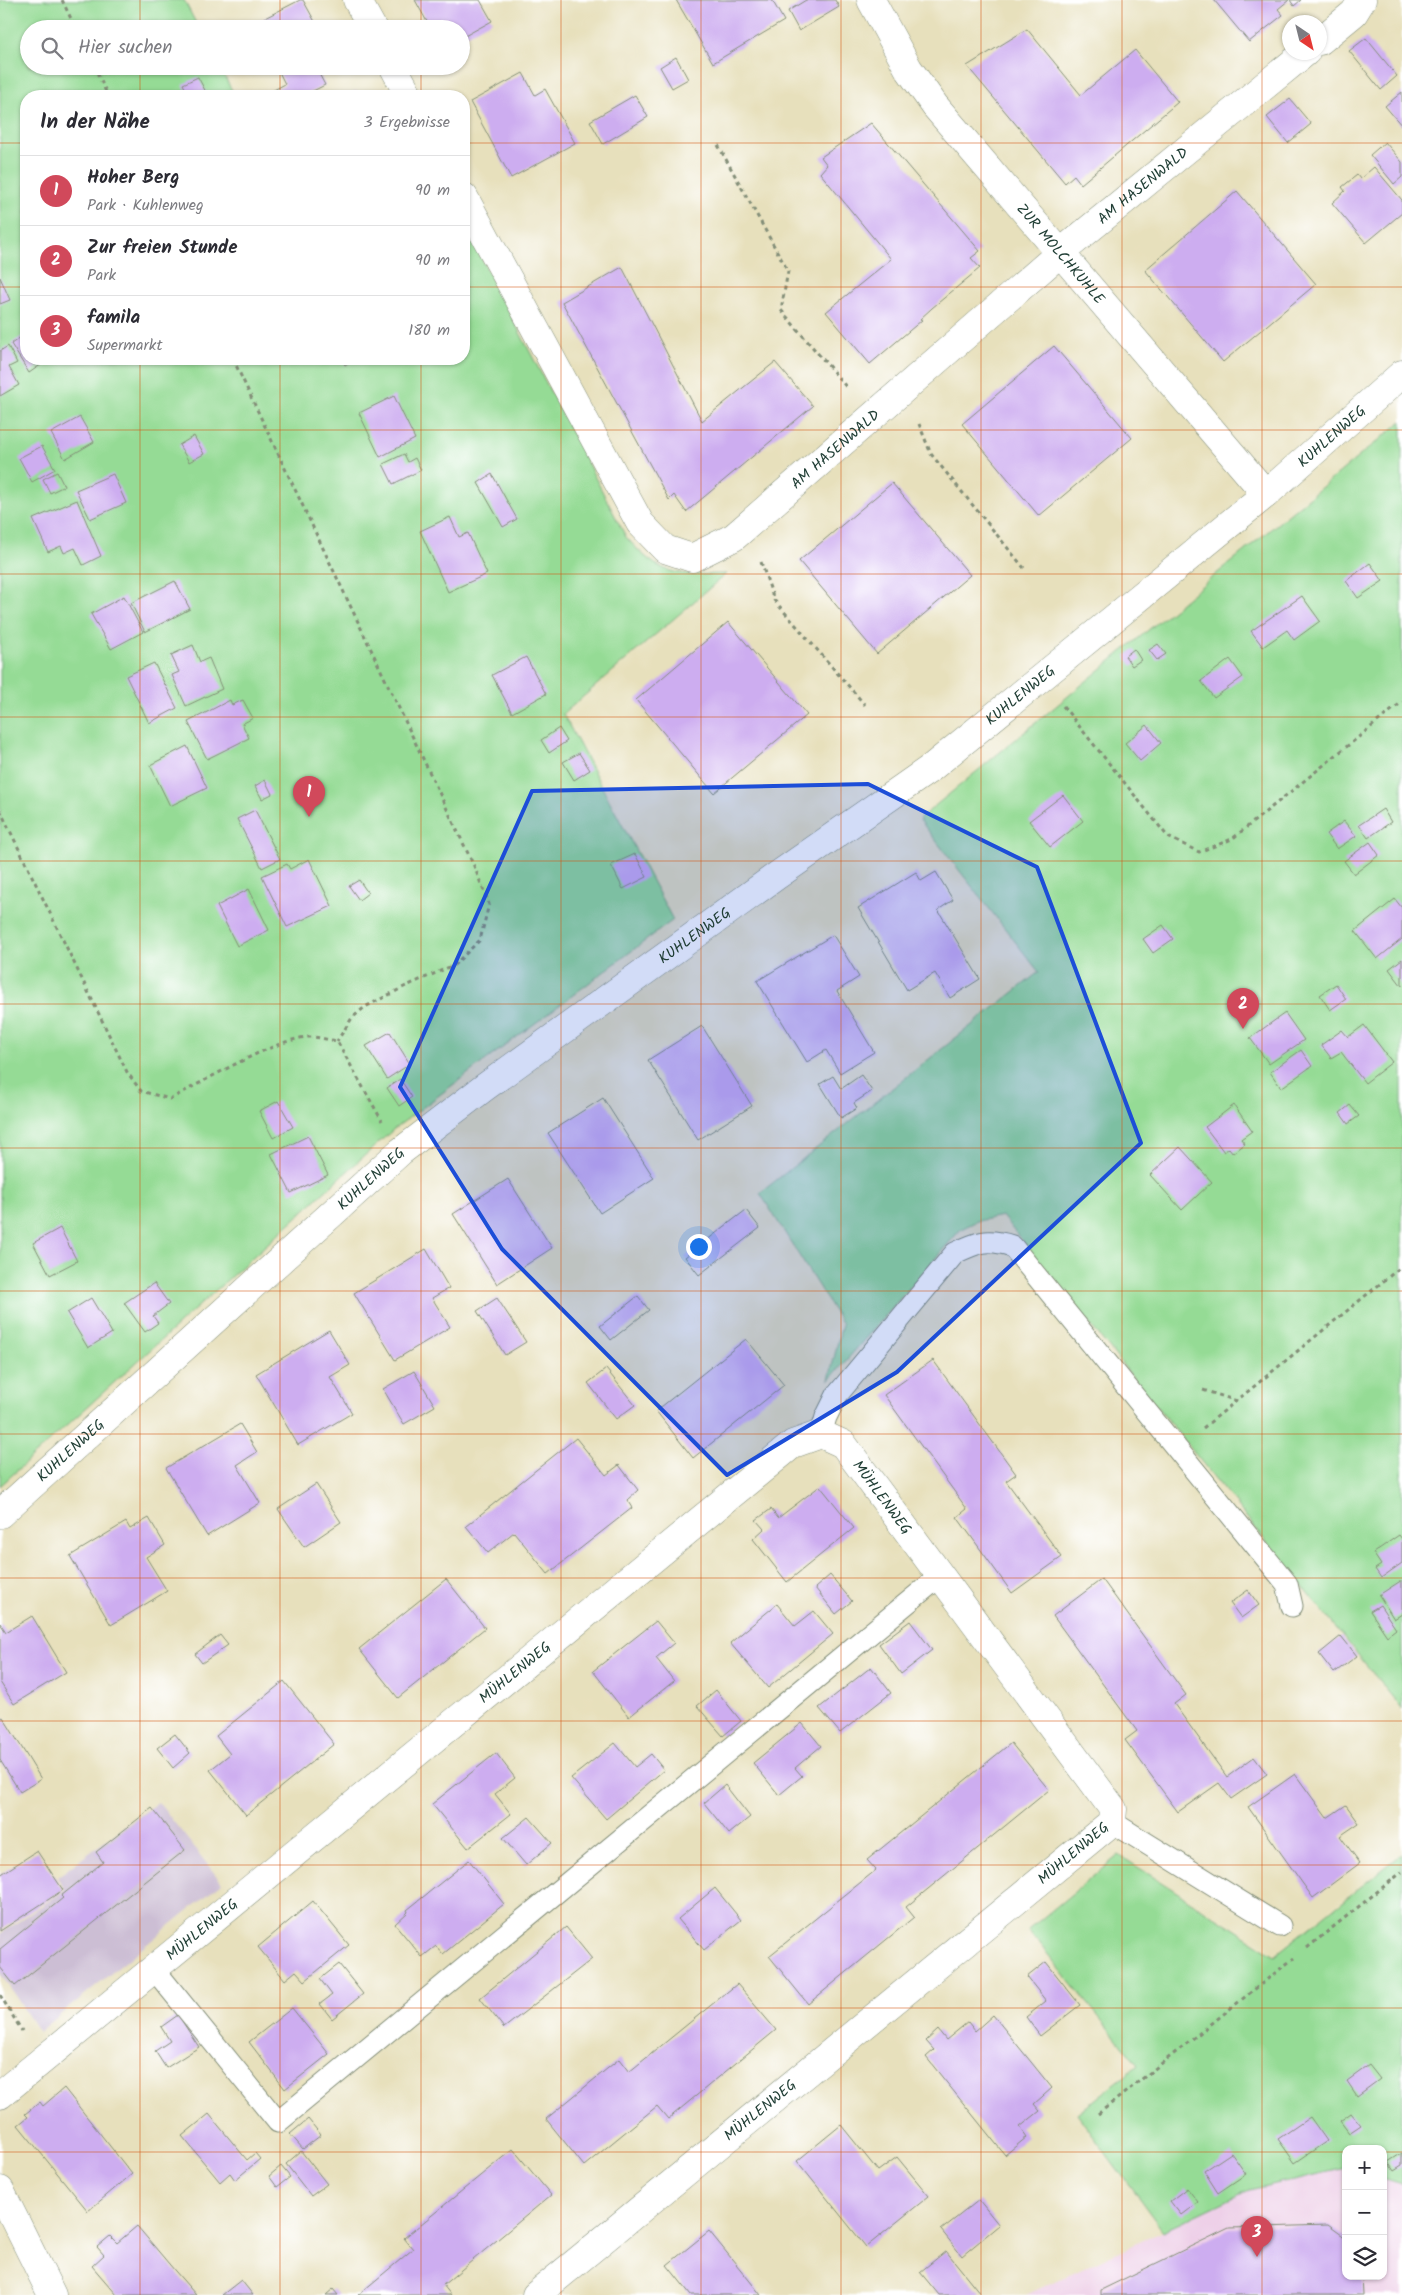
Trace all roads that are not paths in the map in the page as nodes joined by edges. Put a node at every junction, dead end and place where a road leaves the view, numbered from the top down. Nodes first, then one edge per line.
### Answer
1 (357, 0) edge
2 (871, 0) edge
3 (1362, 0) edge
4 (368, 20) edge
5 (1327, 35) edge
6 (1296, 60) edge
7 (398, 75) edge
8 (406, 90) edge
9 (470, 208) edge
10 (1060, 253) junction
11 (1402, 374) edge
12 (1266, 494) junction
13 (821, 1434) junction
14 (0, 1514) edge
15 (940, 1576) junction
16 (1292, 1606) dead end
17 (1112, 1822) junction
18 (1280, 1926) dead end
19 (154, 1969) junction
20 (0, 2095) edge
21 (0, 2190) edge
22 (52, 2295) edge
23 (536, 2295) edge

1 - 4 street
2 - 10 street, ZUR MOLCHKUHLE
3 - 5 street
6 - 10 street, AM HASENWALD
7 - 8 street
9 - 10 street, AM HASENWALD
10 - 12 street, ZUR MOLCHKUHLE
11 - 12 street, KUHLENWEG
12 - 14 street, KUHLENWEG
13 - 15 street, MÜHLENWEG
13 - 16 lane
13 - 19 street, MÜHLENWEG
15 - 17 street, MÜHLENWEG
15 - 19 lane
17 - 18 lane
17 - 23 street, MÜHLENWEG
19 - 20 street, MÜHLENWEG
21 - 22 street

